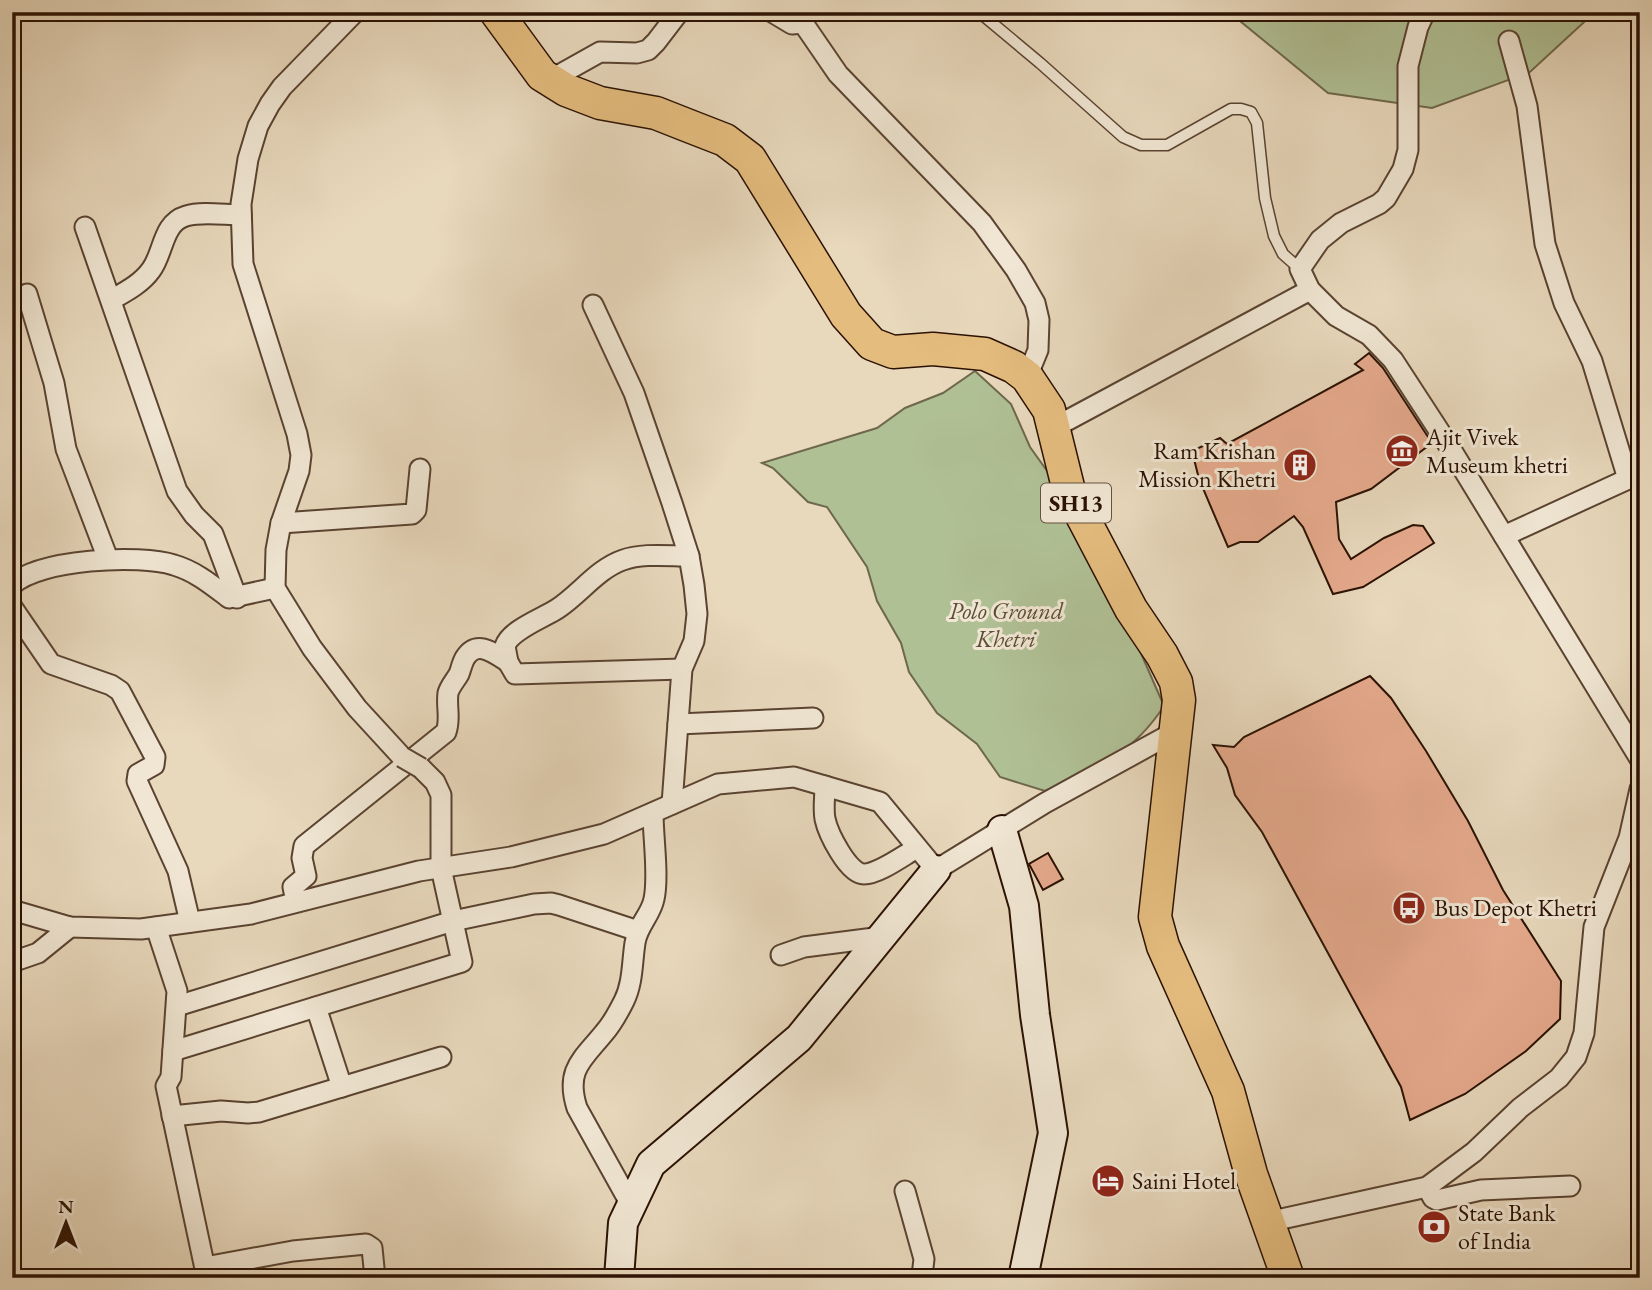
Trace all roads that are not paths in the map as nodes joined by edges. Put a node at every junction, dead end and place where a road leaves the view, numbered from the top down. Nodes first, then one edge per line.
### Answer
1 (355, 12) edge
2 (496, 12) edge
3 (679, 12) edge
4 (772, 12) edge
5 (979, 12) edge
6 (1425, 12) edge
7 (801, 17) edge
8 (1509, 41) dead end
9 (550, 80) junction
10 (242, 215) junction
11 (85, 227) dead end
12 (1300, 269) junction
13 (1310, 289) junction
14 (27, 294) dead end
15 (111, 300) junction
16 (593, 305) dead end
17 (1027, 377) junction
18 (1055, 427) junction
19 (420, 469) dead end
20 (1634, 478) edge
21 (281, 523) junction
22 (1504, 536) junction
23 (689, 556) junction
24 (108, 559) junction
25 (12, 585) edge
26 (275, 588) junction
27 (237, 598) junction
28 (12, 607) edge
29 (508, 662) junction
30 (682, 668) junction
31 (813, 718) dead end
32 (678, 724) junction
33 (1176, 731) junction
34 (1640, 759) edge
35 (825, 786) junction
36 (1640, 789) edge
37 (672, 804) junction
38 (653, 813) junction
39 (1002, 830) junction
40 (918, 848) junction
41 (440, 868) junction
42 (936, 870) junction
43 (296, 902) junction
44 (12, 910) edge
45 (453, 921) junction
46 (190, 922) junction
47 (70, 927) junction
48 (156, 927) junction
49 (638, 932) junction
50 (881, 937) junction
51 (781, 955) dead end
52 (12, 962) edge
53 (177, 1006) junction
54 (316, 1007) junction
55 (173, 1051) junction
56 (441, 1057) dead end
57 (342, 1087) junction
58 (172, 1116) junction
59 (1570, 1186) dead end
60 (1427, 1187) junction
61 (905, 1191) dead end
62 (631, 1205) junction
63 (1268, 1222) junction
64 (206, 1272) edge
65 (918, 1277) edge
66 (375, 1278) edge
67 (619, 1278) edge
68 (1023, 1278) edge
69 (1288, 1278) edge

1 - 10 street
2 - 9 main road, SH13
3 - 9 street
4 - 7 street
5 - 12 lane
6 - 12 street
7 - 17 street
8 - 20 street
9 - 17 main road, SH13
10 - 15 street
10 - 21 street
11 - 15 street
12 - 13 street
13 - 18 street
13 - 22 street
14 - 24 street
15 - 27 street
16 - 23 street
17 - 18 main road, SH13
18 - 33 main road, SH13
19 - 21 street
20 - 22 street
21 - 26 street
22 - 34 street
23 - 29 street
23 - 30 street
24 - 25 street
24 - 27 street
26 - 27 street
26 - 41 street, bridge
28 - 46 street
29 - 30 street
29 - 43 street
30 - 32 street
31 - 32 street
32 - 37 street
33 - 39 street
33 - 63 main road, SH13
35 - 37 street
35 - 40 street
35 - 40 street
36 - 60 street
37 - 38 street
38 - 41 street
38 - 49 street
39 - 42 street
39 - 68 street
40 - 42 street
41 - 43 street
41 - 45 street
42 - 50 street
43 - 46 street
44 - 47 street
45 - 49 street
45 - 53 street
45 - 54 street
46 - 48 street
47 - 48 street
47 - 52 street
48 - 53 street
49 - 62 street
50 - 51 street
50 - 62 street
53 - 55 street
54 - 55 street
54 - 57 street
55 - 58 street
56 - 57 street
57 - 58 street
58 - 64 street
59 - 60 street
60 - 63 street
61 - 65 street
62 - 67 street
63 - 69 main road, SH13
64 - 66 street

